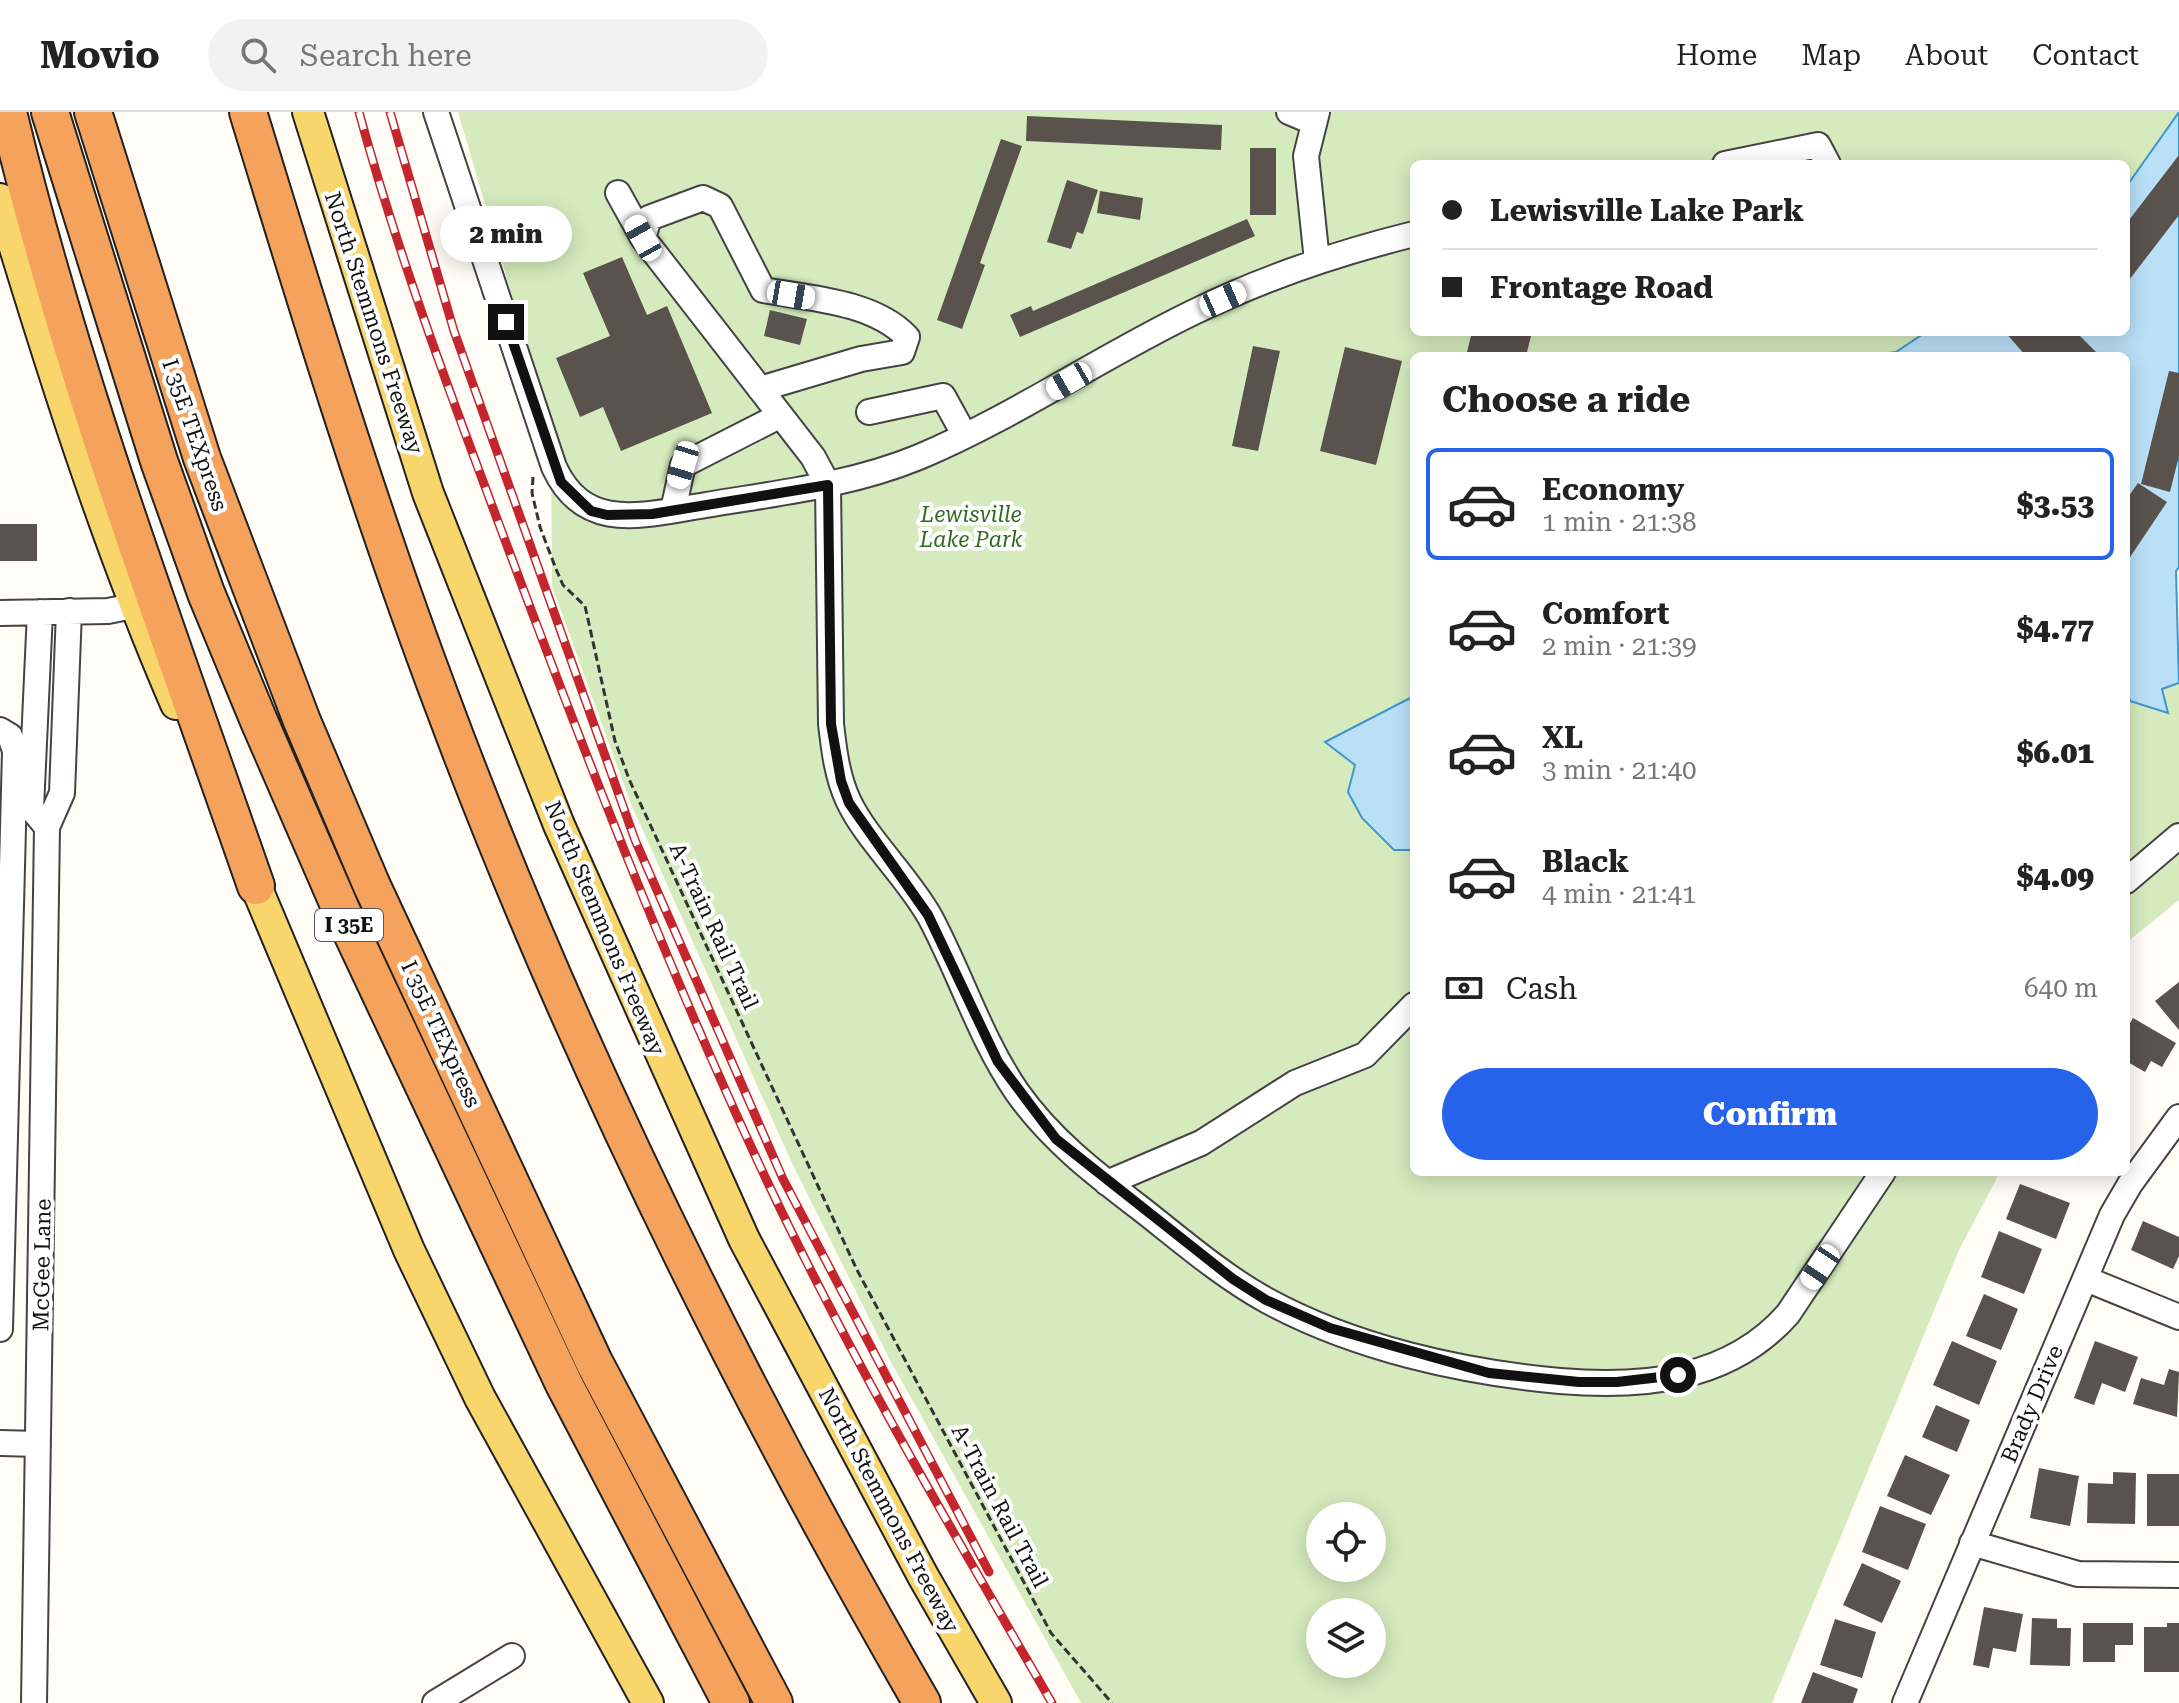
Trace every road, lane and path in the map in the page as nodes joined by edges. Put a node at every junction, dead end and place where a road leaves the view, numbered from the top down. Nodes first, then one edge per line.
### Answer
1 (8, 112) edge
2 (50, 112) edge
3 (93, 112) edge
4 (248, 112) edge
5 (308, 112) edge
6 (436, 112) edge
7 (1289, 112) edge
8 (1315, 117) edge
9 (1823, 155) edge
10 (1769, 160) edge
11 (618, 193) dead end
12 (0, 199) edge
13 (1410, 235) edge
14 (643, 238) junction
15 (1317, 261) junction
16 (760, 389) junction
17 (869, 412) dead end
18 (779, 416) junction
19 (965, 436) junction
20 (544, 465) junction
21 (828, 485) junction
22 (673, 510) junction
23 (133, 606) junction
24 (69, 611) junction
25 (40, 612) junction
26 (0, 613) edge
27 (0, 730) edge
28 (47, 827) junction
29 (2179, 836) edge
30 (2130, 878) edge
31 (256, 886) junction
32 (1410, 1009) edge
33 (2179, 1117) edge
34 (1880, 1176) edge
35 (1107, 1183) junction
36 (2086, 1279) junction
37 (2179, 1317) edge
38 (0, 1329) edge
39 (0, 1443) edge
40 (38, 1444) junction
41 (0, 1453) edge
42 (1972, 1543) junction
43 (2179, 1575) edge
44 (512, 1656) dead end
45 (774, 1702) edge
46 (34, 1703) edge
47 (435, 1703) edge
48 (648, 1703) edge
49 (731, 1703) edge
50 (922, 1703) edge
51 (996, 1703) edge
52 (1112, 1703) edge
53 (1905, 1703) edge

1 - 31 highway
2 - 49 highway, I 35E
3 - 45 highway, I 35E TEXpress
4 - 50 highway
5 - 51 main road, North Stemmons Freeway
6 - 20 street
7 - 8 street
8 - 15 street
9 - 10 street
11 - 14 street
12 - 23 main road
13 - 15 street
14 - 16 street
14 - 16 street
15 - 19 street
16 - 18 street
17 - 19 street
18 - 21 street
18 - 22 street
19 - 21 street
20 - 22 street
20 - 52 path, A-Train Rail Trail
21 - 22 street
21 - 35 street
23 - 24 street
23 - 31 main road
24 - 25 street
24 - 28 street, McGee Lane
25 - 26 street
25 - 28 street, McGee Lane
27 - 38 street
28 - 40 street, McGee Lane
29 - 30 street
31 - 48 main road
32 - 35 street
33 - 36 street, Brady Drive
34 - 35 street
36 - 37 street
36 - 42 street, Brady Drive
39 - 40 street
39 - 41 street
40 - 46 street, McGee Lane
42 - 43 street
42 - 53 street, Brady Drive
44 - 47 street

